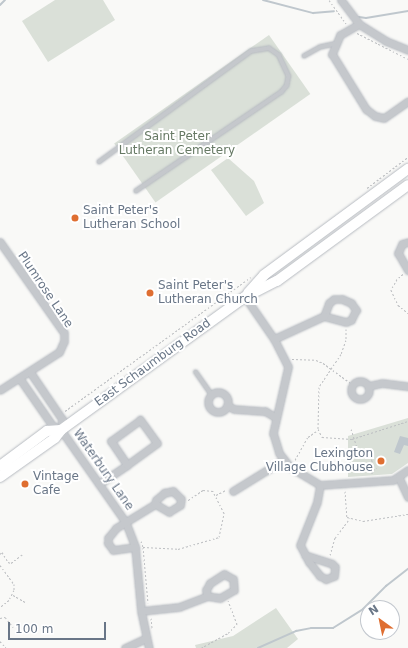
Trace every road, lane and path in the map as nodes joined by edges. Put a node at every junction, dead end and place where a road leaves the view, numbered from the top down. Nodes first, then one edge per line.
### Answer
1 (329, 0) edge
2 (341, 0) edge
3 (359, 24) junction
4 (351, 28) junction
5 (334, 44) junction
6 (408, 50) edge
7 (304, 56) dead end
8 (408, 59) edge
9 (408, 101) edge
10 (408, 157) edge
11 (99, 162) dead end
12 (408, 169) edge
13 (408, 185) edge
14 (138, 191) dead end
15 (365, 191) dead end
16 (0, 242) edge
17 (408, 242) edge
18 (408, 270) edge
19 (255, 274) dead end
20 (245, 296) junction
21 (408, 313) edge
22 (324, 316) junction
23 (346, 322) junction
24 (274, 339) junction
25 (285, 359) junction
26 (333, 369) junction
27 (30, 372) junction
28 (196, 372) dead end
29 (20, 379) junction
30 (353, 385) junction
31 (368, 386) junction
32 (408, 386) edge
33 (0, 390) edge
34 (212, 395) junction
35 (227, 405) junction
36 (59, 415) junction
37 (275, 417) junction
38 (408, 421) edge
39 (351, 429) dead end
40 (61, 430) junction
41 (318, 430) junction
42 (353, 439) junction
43 (283, 460) junction
44 (127, 465) junction
45 (0, 466) edge
46 (290, 467) junction
47 (376, 468) dead end
48 (372, 470) junction
49 (408, 470) edge
50 (0, 477) edge
51 (399, 478) junction
52 (375, 482) junction
53 (99, 484) junction
54 (344, 484) junction
55 (320, 485) junction
56 (233, 491) joint
57 (216, 496) junction
58 (408, 497) edge
59 (181, 499) junction
60 (155, 504) junction
61 (408, 514) edge
62 (350, 517) junction
63 (126, 523) junction
64 (135, 547) junction
65 (143, 547) dead end
66 (0, 554) edge
67 (24, 554) dead end
68 (305, 554) junction
69 (327, 560) junction
70 (0, 565) edge
71 (13, 595) junction
72 (207, 596) junction
73 (224, 596) junction
74 (27, 603) dead end
75 (0, 606) edge
76 (141, 611) junction
77 (0, 618) edge
78 (13, 627) dead end
79 (146, 638) junction
80 (0, 641) edge
81 (6, 648) edge
82 (126, 648) edge
83 (149, 648) edge
84 (201, 648) edge

1 - 4 path
2 - 3 street
3 - 4 street
3 - 6 street
4 - 5 street
4 - 8 path
5 - 7 lane
5 - 9 street
10 - 15 path
11 - 14 lane
12 - 20 main road, East Schaumburg Road
13 - 20 main road, East Schaumburg Road
16 - 27 street, Plumrose Lane
17 - 18 street
18 - 21 path
19 - 36 path
20 - 24 street
20 - 40 main road, East Schaumburg Road
22 - 23 street
22 - 23 street
22 - 24 street
23 - 26 path
24 - 25 street
25 - 26 path
25 - 37 street
26 - 30 path
26 - 41 path
27 - 29 street, Plumrose Lane
27 - 36 street, Waterbury Lane
28 - 34 lane
29 - 33 street, Plumrose Lane
29 - 40 street, Waterbury Lane
30 - 31 street
30 - 31 street
31 - 32 street
34 - 35 street
34 - 35 street
35 - 37 street
36 - 40 street, Waterbury Lane
37 - 43 street
38 - 42 path
39 - 42 path
40 - 45 main road, East Schaumburg Road
40 - 50 main road, East Schaumburg Road
40 - 53 street, Waterbury Lane
41 - 42 path
41 - 46 path
42 - 48 path
43 - 46 street
43 - 56 street
44 - 44 street
44 - 53 street
46 - 55 street
47 - 48 path
48 - 52 path
49 - 51 street
51 - 52 street
51 - 58 street
52 - 54 street
53 - 63 street, Waterbury Lane
54 - 55 street
54 - 62 path
55 - 68 street
56 - 57 path
57 - 59 path
57 - 65 path
59 - 60 street
59 - 60 street
60 - 63 street
61 - 62 path
62 - 69 path
63 - 64 street, Waterbury Lane
63 - 64 street, Waterbury Lane
64 - 76 street, Waterbury Lane
66 - 67 path
68 - 69 street
68 - 69 street
70 - 71 path
71 - 74 path
71 - 75 path
72 - 73 street
72 - 73 street
72 - 76 street
73 - 84 path
76 - 79 street, Waterbury Lane
77 - 78 path
79 - 82 street
79 - 83 street, Waterbury Lane
80 - 81 path

